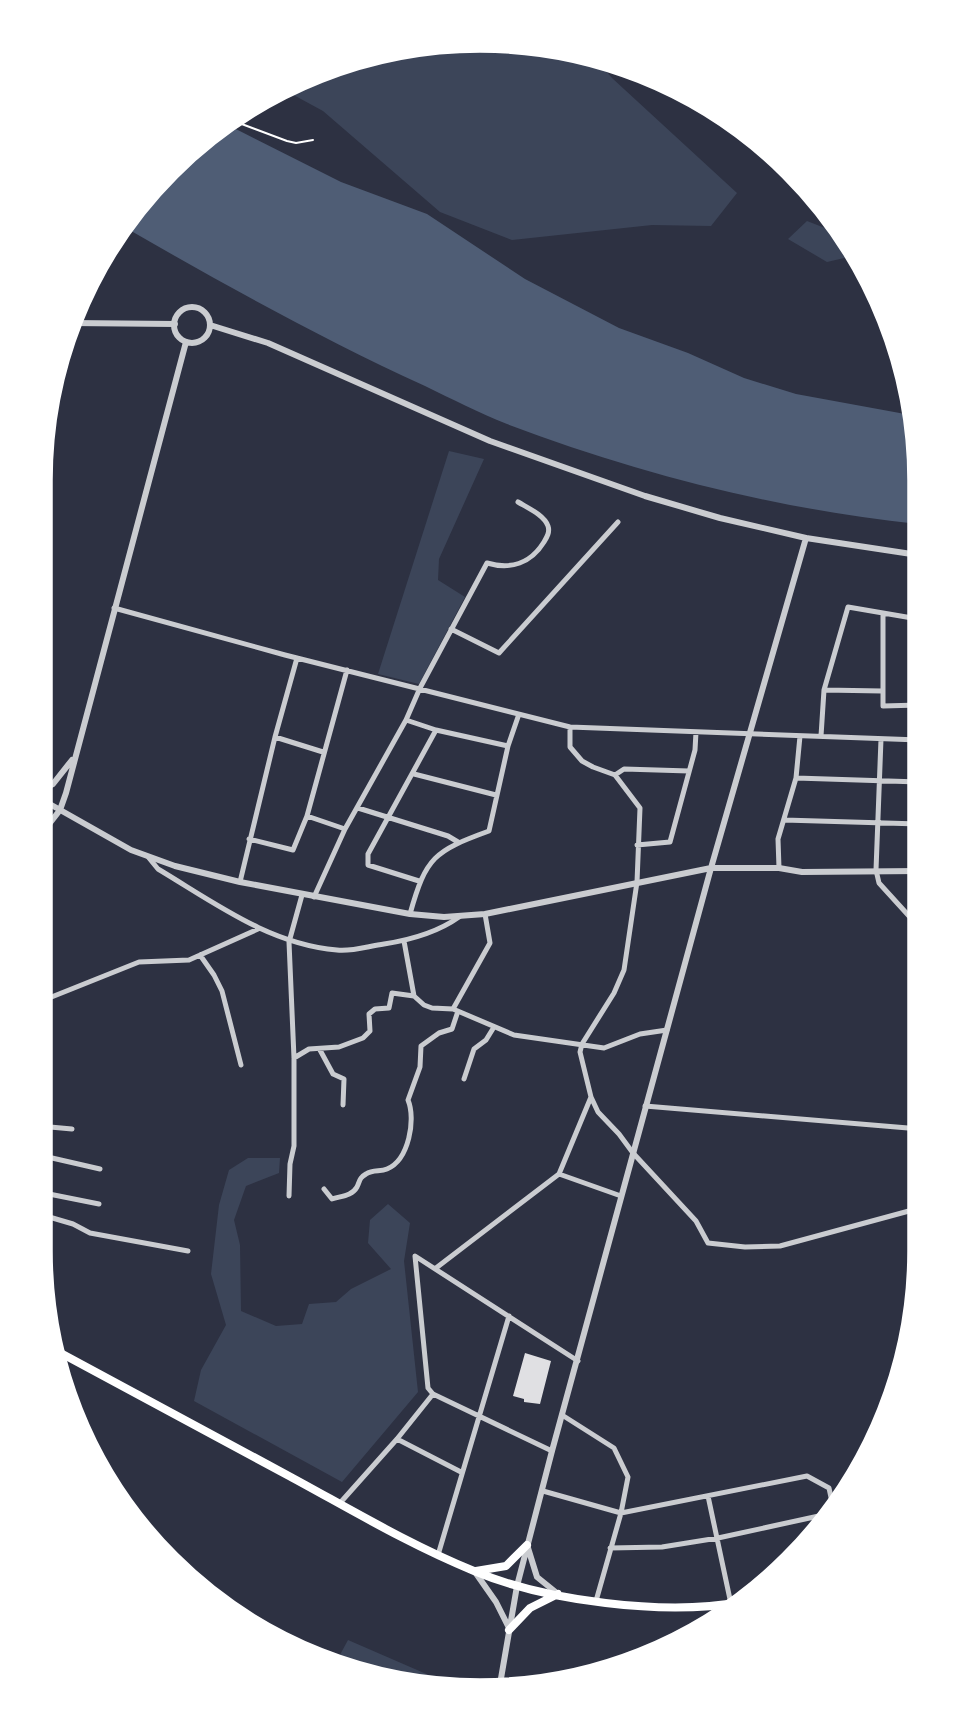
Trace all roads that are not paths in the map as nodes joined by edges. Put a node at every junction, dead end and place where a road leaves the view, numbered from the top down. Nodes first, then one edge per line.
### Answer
1 (81, 323) edge
2 (175, 324) junction
3 (210, 325) junction
4 (186, 342) junction
5 (518, 502) dead end
6 (618, 522) dead end
7 (806, 538) junction
8 (909, 554) edge
9 (114, 608) junction
10 (883, 615) junction
11 (909, 618) edge
12 (451, 629) junction
13 (297, 658) junction
14 (347, 670) junction
15 (421, 688) junction
16 (824, 690) junction
17 (882, 691) junction
18 (909, 705) edge
19 (519, 714) junction
20 (406, 720) junction
21 (570, 727) junction
22 (436, 730) junction
23 (696, 732) junction
24 (750, 734) junction
25 (800, 736) junction
26 (821, 736) junction
27 (275, 737) junction
28 (881, 739) junction
29 (909, 740) edge
30 (508, 746) junction
31 (323, 752) junction
32 (74, 758) junction
33 (689, 772) junction
34 (414, 774) junction
35 (615, 775) junction
36 (796, 778) junction
37 (880, 780) junction
38 (909, 781) edge
39 (51, 785) edge
40 (496, 795) junction
41 (51, 805) edge
42 (358, 808) junction
43 (60, 810) junction
44 (307, 816) junction
45 (388, 819) junction
46 (784, 820) junction
47 (51, 822) edge
48 (880, 823) junction
49 (909, 824) edge
50 (345, 829) junction
51 (249, 839) junction
52 (458, 842) junction
53 (637, 845) junction
54 (149, 858) junction
55 (711, 868) junction
56 (779, 869) junction
57 (876, 870) junction
58 (909, 871) edge
59 (419, 881) junction
60 (240, 882) junction
61 (637, 882) junction
62 (302, 895) junction
63 (314, 897) junction
64 (410, 914) junction
65 (485, 914) junction
66 (909, 916) edge
67 (459, 917) junction
68 (258, 929) junction
69 (404, 941) junction
70 (289, 942) junction
71 (200, 955) junction
72 (414, 996) junction
73 (51, 997) edge
74 (456, 1010) junction
75 (494, 1027) junction
76 (667, 1030) junction
77 (582, 1044) junction
78 (320, 1050) junction
79 (294, 1058) junction
80 (242, 1065) dead end
81 (464, 1079) dead end
82 (591, 1097) junction
83 (343, 1105) dead end
84 (645, 1106) junction
85 (51, 1127) edge
86 (909, 1128) edge
87 (72, 1129) dead end
88 (633, 1153) junction
89 (51, 1158) edge
90 (100, 1169) dead end
91 (559, 1174) junction
92 (324, 1189) dead end
93 (51, 1193) edge
94 (289, 1196) dead end
95 (621, 1196) junction
96 (99, 1204) dead end
97 (909, 1211) edge
98 (51, 1218) edge
99 (188, 1251) dead end
100 (436, 1268) junction
101 (509, 1316) junction
102 (63, 1354) edge
103 (578, 1361) junction
104 (433, 1394) junction
105 (562, 1415) junction
106 (479, 1417) junction
107 (397, 1439) junction
108 (552, 1451) junction
109 (461, 1472) junction
110 (543, 1491) junction
111 (708, 1496) junction
112 (831, 1498) edge
113 (340, 1503) junction
114 (621, 1513) junction
115 (817, 1516) edge
116 (718, 1538) junction
117 (527, 1545) junction
118 (610, 1548) junction
119 (438, 1555) junction
120 (474, 1572) junction
121 (517, 1586) junction
122 (558, 1594) junction
123 (730, 1600) edge
124 (596, 1601) junction
125 (723, 1605) edge
126 (509, 1630) junction
127 (501, 1679) edge

1 - 2 street
2 - 3 street
2 - 4 street
3 - 4 street
3 - 7 street
4 - 9 street
5 - 12 street
6 - 12 street
7 - 8 street
7 - 24 street
9 - 13 street
9 - 32 street
10 - 11 street
10 - 16 street
10 - 17 street
12 - 15 street
13 - 14 street
13 - 27 street
14 - 15 street
14 - 31 street
15 - 19 street
15 - 20 street
16 - 17 street
16 - 26 street
17 - 18 street
19 - 21 street
19 - 30 street
20 - 22 street
20 - 42 street
21 - 23 street
21 - 35 street
22 - 30 street
22 - 34 street
23 - 24 street
23 - 33 street
24 - 25 street
24 - 55 street
25 - 26 street
25 - 36 street
26 - 28 street
27 - 31 street
27 - 51 street
28 - 29 street
28 - 37 street
30 - 40 street
31 - 44 street
32 - 39 street
32 - 43 street
33 - 35 street
33 - 53 street
34 - 40 street
34 - 45 street
35 - 53 street
36 - 37 street
36 - 46 street
37 - 38 street
37 - 48 street
40 - 52 street
41 - 43 street
42 - 45 street
42 - 50 street
43 - 47 street
43 - 54 street
44 - 50 street
44 - 51 street
45 - 52 street
45 - 59 street
46 - 48 street
46 - 56 street
48 - 49 street
48 - 57 street
50 - 63 street
51 - 60 street
52 - 59 street
53 - 61 street
54 - 60 street
54 - 68 street
55 - 56 street
55 - 61 street
55 - 76 street
56 - 57 street
57 - 58 street
57 - 66 street
59 - 64 street
60 - 62 street
61 - 65 street
61 - 77 street
62 - 63 street
62 - 70 street
63 - 64 street
64 - 67 street
65 - 67 street
65 - 74 street
67 - 69 street
68 - 70 street
68 - 71 street
69 - 70 street
69 - 72 street
70 - 79 street
71 - 73 street
71 - 80 street
72 - 74 street
72 - 78 street
74 - 75 street
74 - 92 street
75 - 77 street
75 - 81 street
76 - 77 street
76 - 84 street
77 - 82 street
78 - 79 street
78 - 83 street
79 - 94 street
82 - 88 street
82 - 91 street
84 - 86 street
84 - 88 street
85 - 87 street
88 - 95 street
88 - 97 street
89 - 90 street
91 - 95 street
91 - 100 street
93 - 96 street
95 - 103 street
98 - 99 street
100 - 101 street
100 - 104 street
101 - 103 street
101 - 106 street
102 - 113 main road
103 - 105 street
104 - 106 street
104 - 107 street
105 - 108 street
105 - 114 street
106 - 108 street
106 - 109 street
107 - 109 street
107 - 113 street
108 - 110 street
109 - 119 street
110 - 114 street
110 - 117 street
111 - 112 street
111 - 114 street
111 - 116 street
113 - 119 main road
114 - 118 street
115 - 116 street
116 - 118 street
116 - 123 street
117 - 120 main road
117 - 121 street
117 - 122 street
118 - 124 street
119 - 120 main road
120 - 121 main road
120 - 126 street
121 - 122 main road
121 - 126 street
122 - 124 main road
122 - 126 main road
124 - 125 main road
126 - 127 street

